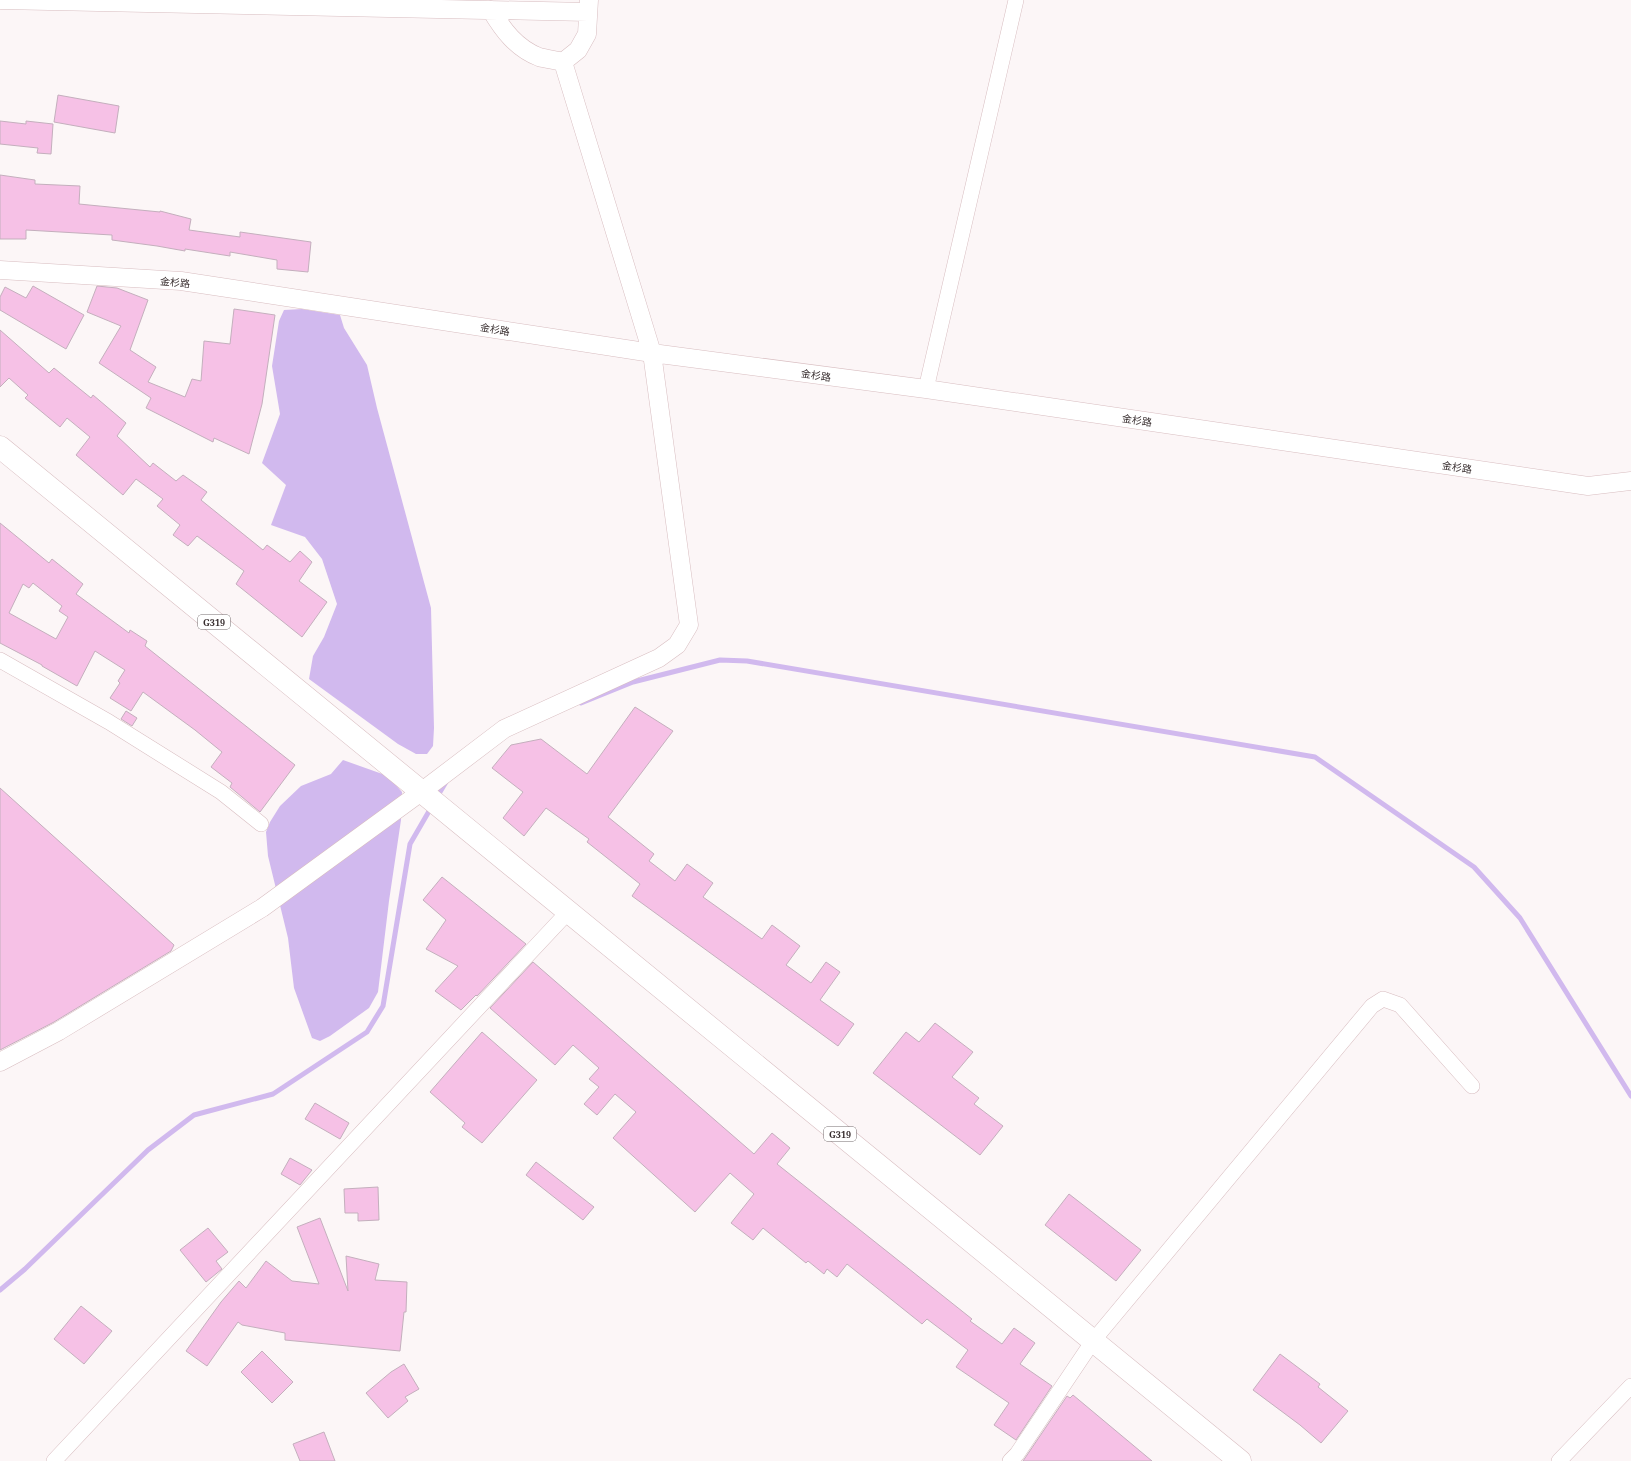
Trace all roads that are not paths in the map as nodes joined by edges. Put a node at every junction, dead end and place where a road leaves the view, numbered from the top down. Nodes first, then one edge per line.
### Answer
1 (0, 0) edge
2 (1016, 0) edge
3 (588, 6) edge
4 (491, 10) junction
5 (563, 62) junction
6 (0, 270) edge
7 (652, 353) junction
8 (926, 389) junction
9 (0, 447) edge
10 (1631, 481) edge
11 (0, 660) edge
12 (430, 799) junction
13 (261, 824) dead end
14 (568, 912) junction
15 (0, 1062) edge
16 (1472, 1086) dead end
17 (1094, 1341) junction
18 (1631, 1386) edge
19 (54, 1461) edge
20 (1010, 1461) edge
21 (1240, 1461) edge
22 (1559, 1461) edge

1 - 4 street
2 - 8 street
3 - 4 street
3 - 5 street
4 - 5 street
5 - 7 street
6 - 7 street, 金杉路
7 - 8 street, 金杉路
7 - 12 street
8 - 10 street, 金杉路
9 - 12 highway, G319
11 - 13 street
12 - 14 highway, G319
12 - 15 street
14 - 17 highway, G319
14 - 19 street
16 - 17 street
17 - 20 street
17 - 21 highway, G319
18 - 22 street

